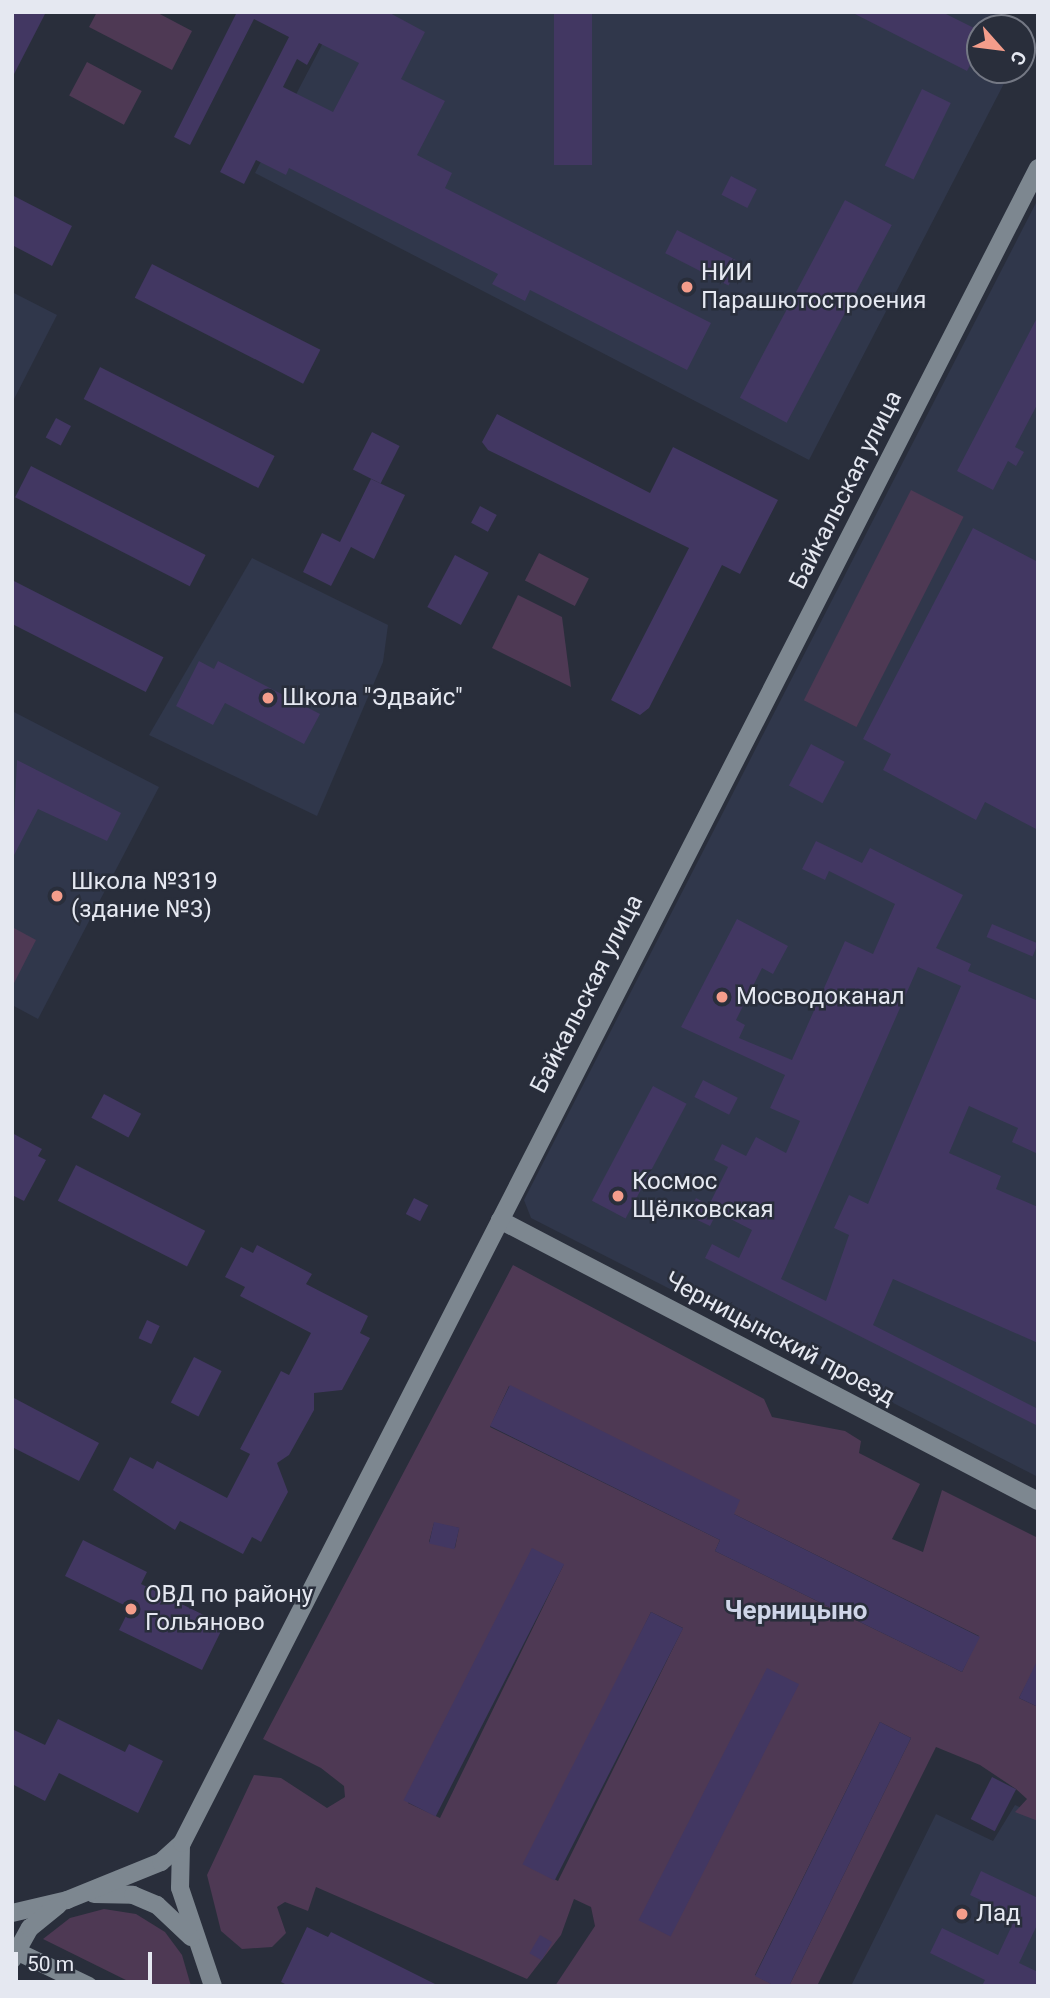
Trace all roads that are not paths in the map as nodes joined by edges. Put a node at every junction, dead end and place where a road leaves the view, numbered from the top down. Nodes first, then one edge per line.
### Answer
1 (1038, 168) edge
2 (500, 1220) junction
3 (1038, 1502) edge
4 (182, 1843) junction
5 (74, 1898) junction
6 (12, 1913) edge
7 (198, 1951) junction
8 (13, 1953) edge
9 (89, 1986) edge
10 (207, 1986) edge
11 (213, 1986) edge

1 - 2 street, Байкальская улица
2 - 3 street, Черницынский проезд
2 - 4 street, Байкальская улица
4 - 5 street
4 - 7 street
5 - 6 street
5 - 7 street
5 - 8 street
7 - 10 street
7 - 11 street
8 - 9 street

